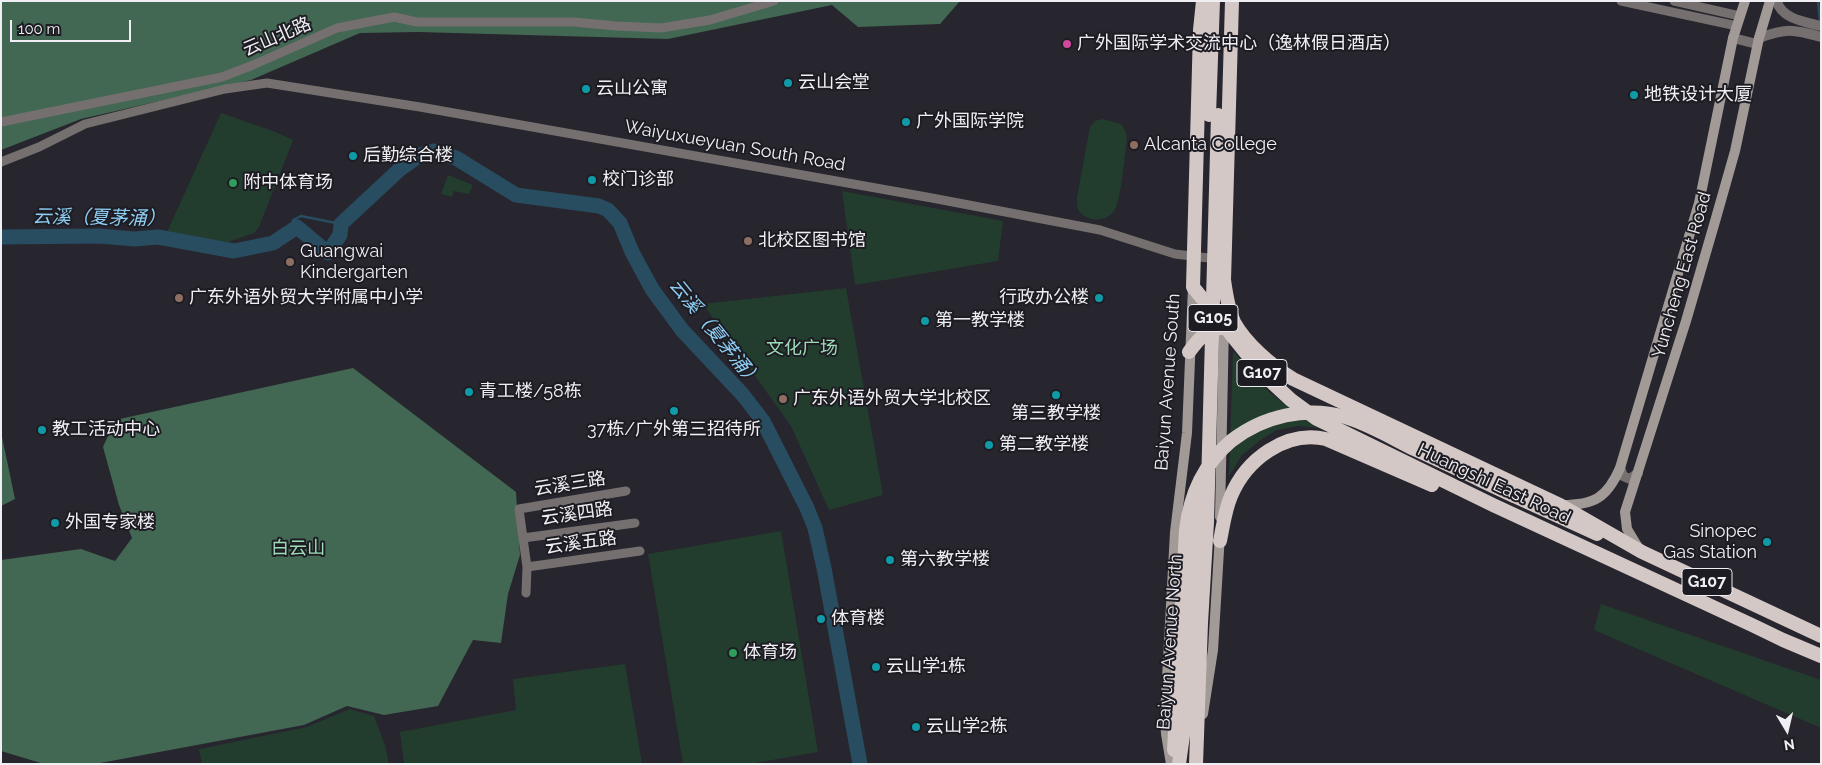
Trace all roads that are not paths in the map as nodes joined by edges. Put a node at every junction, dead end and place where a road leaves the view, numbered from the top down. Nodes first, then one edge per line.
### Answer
1 (774, 1) edge
2 (1203, 1) edge
3 (1213, 1) edge
4 (1222, 1) edge
5 (1232, 1) edge
6 (1621, 1) edge
7 (1674, 1) edge
8 (1745, 1) edge
9 (1770, 1) edge
10 (1777, 1) edge
11 (1738, 21) junction
12 (1803, 26) junction
13 (1821, 26) edge
14 (1821, 37) edge
15 (1733, 38) junction
16 (1758, 41) junction
17 (222, 76) junction
18 (225, 89) junction
19 (1214, 115) junction
20 (1, 122) edge
21 (1, 162) edge
22 (1194, 258) junction
23 (1225, 260) junction
24 (1224, 280) junction
25 (1192, 287) junction
26 (1224, 328) junction
27 (1242, 332) junction
28 (1224, 348) junction
29 (1190, 352) junction
30 (1366, 413) junction
31 (1351, 437) junction
32 (1620, 468) junction
33 (1638, 473) junction
34 (626, 491) dead end
35 (1493, 505) junction
36 (1560, 505) junction
37 (1202, 522) junction
38 (635, 523) dead end
39 (523, 538) junction
40 (1220, 541) junction
41 (640, 551) dead end
42 (1642, 552) junction
43 (527, 567) junction
44 (526, 593) dead end
45 (1821, 636) edge
46 (1821, 656) edge
47 (1199, 732) junction
48 (1173, 764) edge
49 (1178, 764) edge
50 (1196, 764) edge

1 - 17 street, 云山北路
2 - 22 highway, Baiyun Avenue South
3 - 19 highway, G105
4 - 19 highway, G105
5 - 23 highway, G107
6 - 11 street
7 - 11 street
8 - 11 main road, Yuncheng East Road
9 - 16 main road, Yuncheng East Road
10 - 12 street
11 - 15 main road, Yuncheng East Road
12 - 13 street
12 - 14 street
12 - 16 street
15 - 16 street
15 - 32 main road, Yuncheng East Road
16 - 33 main road, Yuncheng East Road
17 - 18 street
17 - 20 street, 云山北路
18 - 21 street, Waiyuxueyuan South Road
18 - 22 street, Waiyuxueyuan South Road
19 - 37 highway, G105, bridge
22 - 23 street, Waiyuxueyuan South Road
22 - 25 highway, Baiyun Avenue South
23 - 24 highway, G107
24 - 26 main road
24 - 27 highway, Huangshi East Road / G107
25 - 26 highway, Huangshi East Road / G107
25 - 29 main road, Baiyun Avenue South
26 - 27 highway
26 - 28 main road
26 - 29 highway
26 - 31 highway, Huangshi East Road / G107
27 - 30 highway, Huangshi East Road / G107
28 - 29 main road
28 - 40 main road
29 - 48 main road, Baiyun Avenue South
30 - 31 highway
30 - 36 highway, Huangshi East Road / G107
31 - 35 highway, Huangshi East Road / G107
32 - 33 street
32 - 36 main road, Yuncheng East Road
33 - 42 main road, Yuncheng East Road
34 - 39 street, 云溪三路
35 - 40 highway
35 - 46 highway, Huangshi East Road / G107
36 - 42 highway, Huangshi East Road / G107
37 - 47 highway, Baiyun Avenue North / G105
37 - 49 highway, Baiyun Avenue North / G105
38 - 39 street, 云溪四路
39 - 43 street
40 - 47 main road
41 - 43 street, 云溪五路
42 - 45 highway, Huangshi East Road / G107
42 - 48 highway, bridge
43 - 44 street
47 - 50 highway, Baiyun Avenue North / G105

